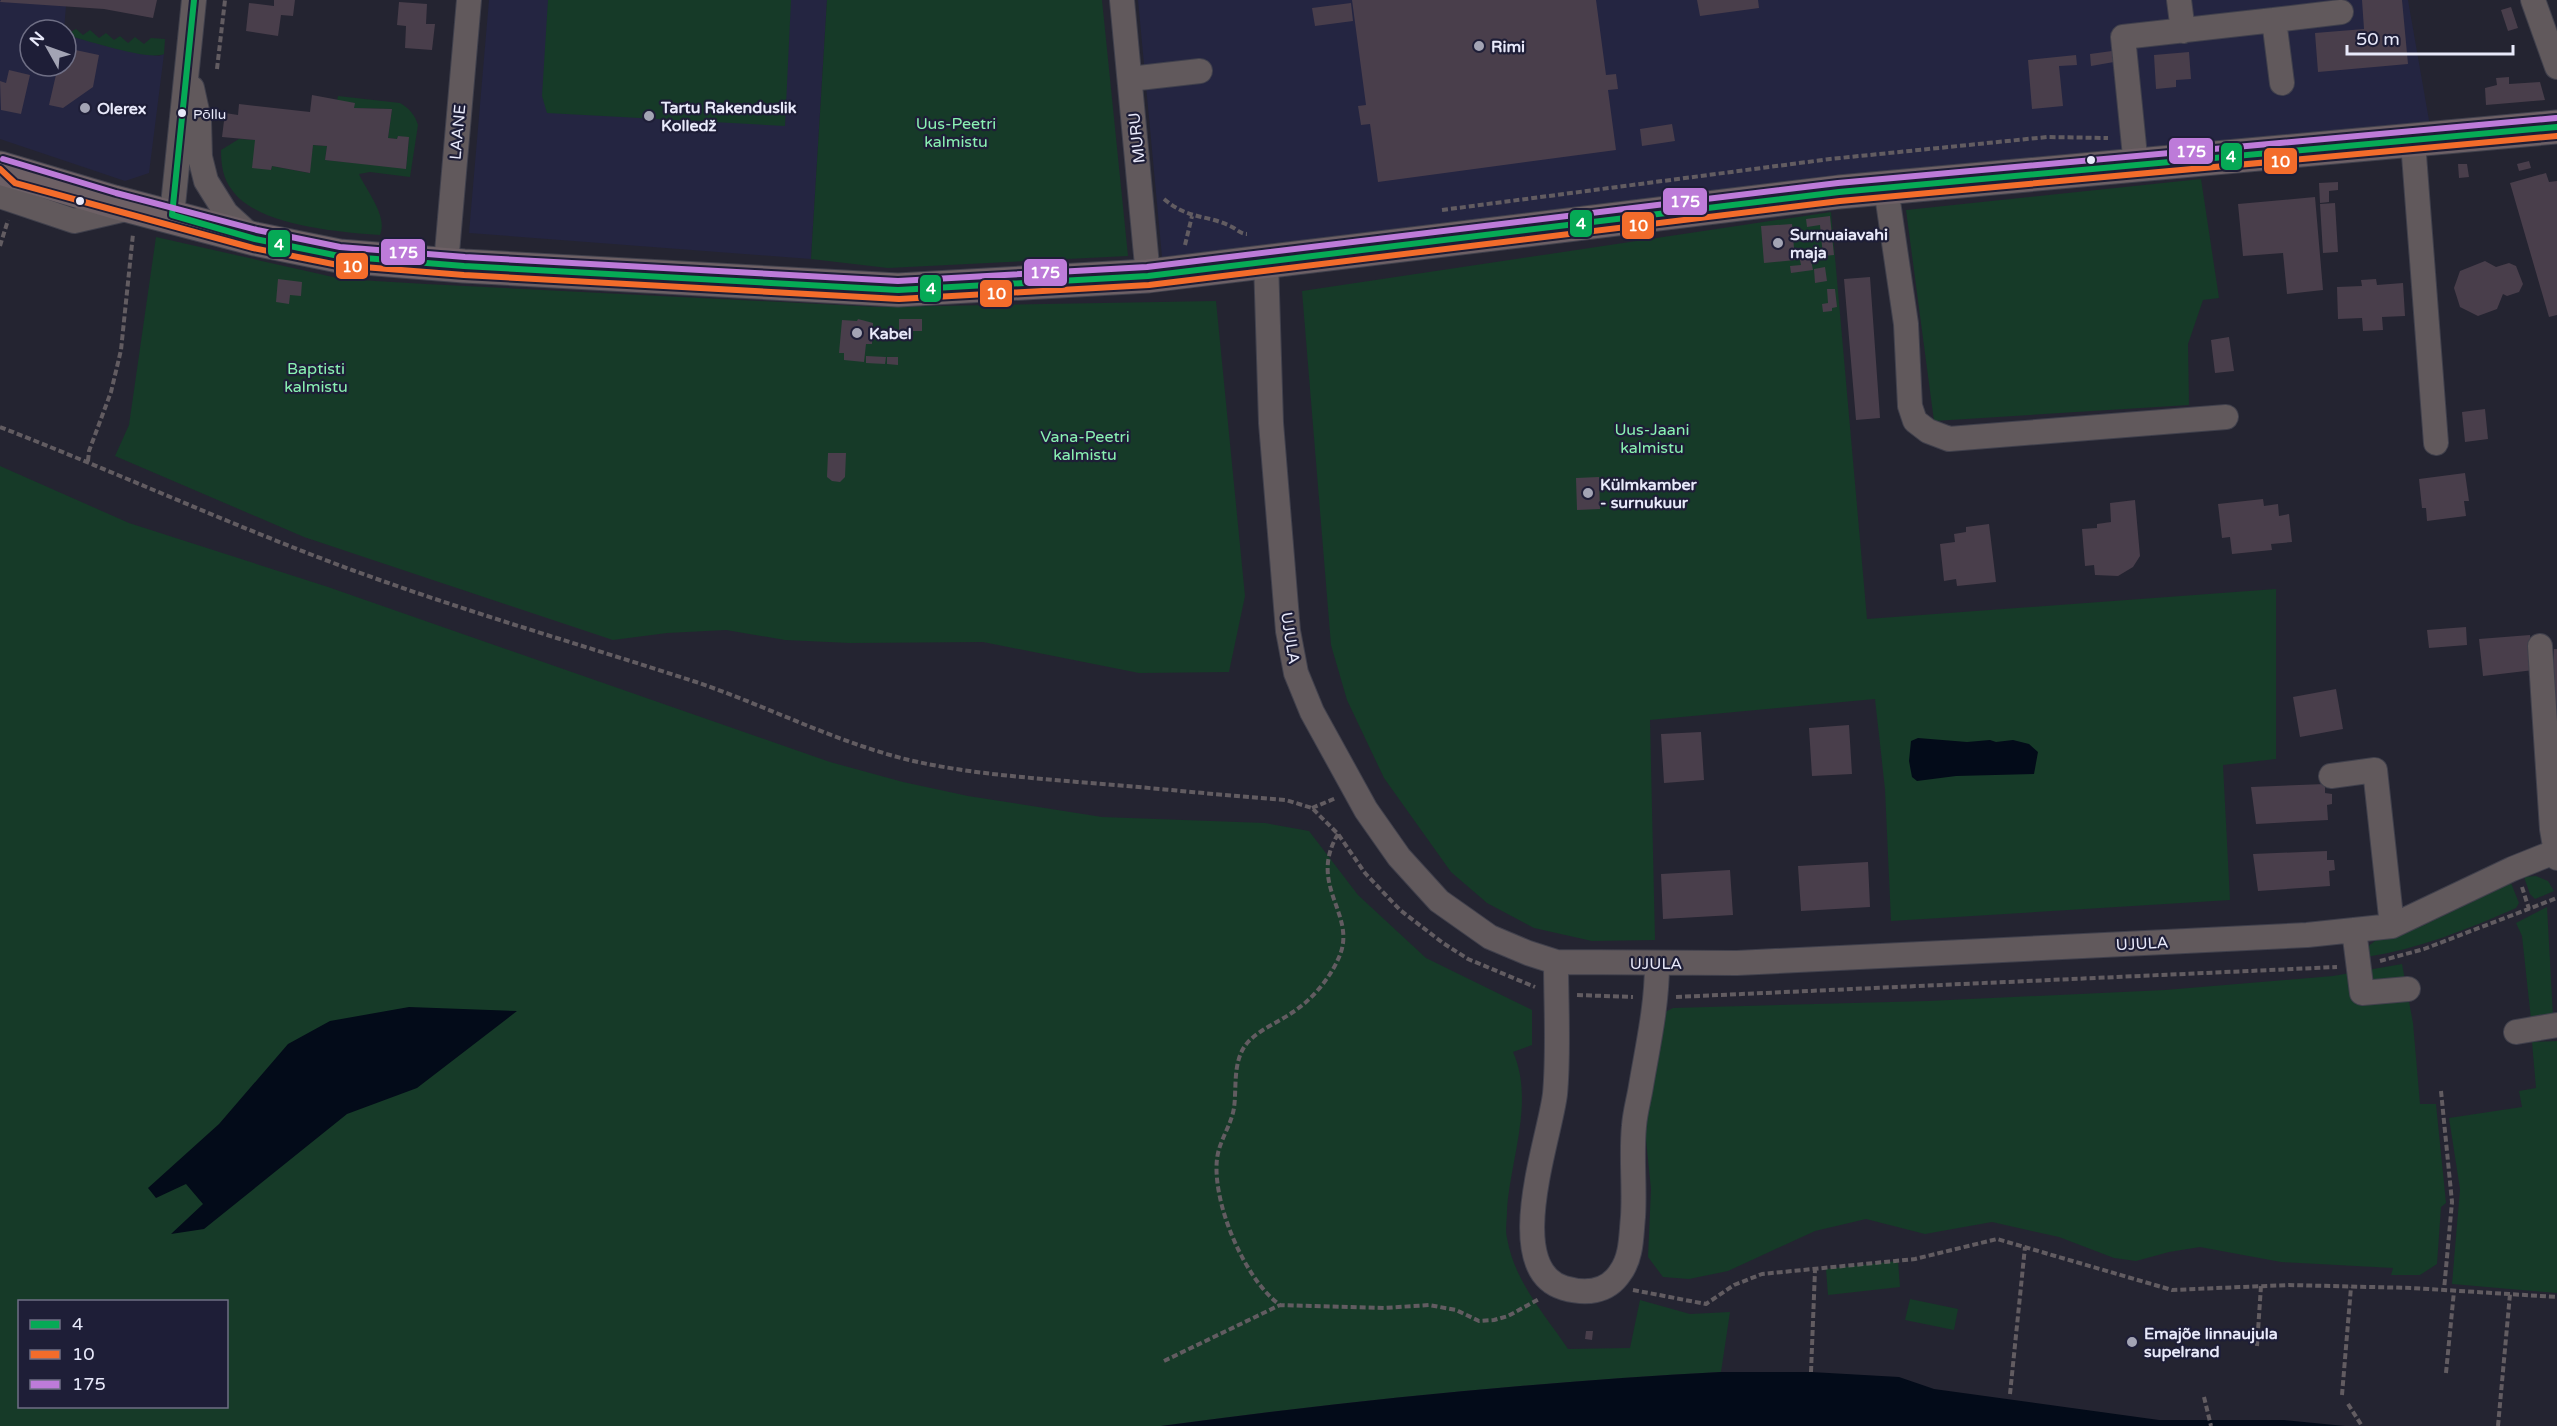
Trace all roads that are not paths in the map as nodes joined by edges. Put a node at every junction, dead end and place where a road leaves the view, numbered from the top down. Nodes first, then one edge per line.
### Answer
1 (194, 0) edge
2 (469, 0) edge
3 (1122, 0) edge
4 (2179, 0) edge
5 (2533, 0) edge
6 (2341, 12) dead end
7 (2274, 20) junction
8 (2183, 31) junction
9 (188, 65) junction
10 (2557, 67) edge
11 (1200, 71) dead end
12 (1130, 79) junction
13 (2282, 83) dead end
14 (2557, 127) edge
15 (2413, 142) junction
16 (2136, 166) junction
17 (6, 181) edge
18 (1886, 188) junction
19 (171, 215) junction
20 (255, 238) junction
21 (1266, 261) junction
22 (446, 264) junction
23 (1148, 276) junction
24 (2226, 417) dead end
25 (2436, 443) dead end
26 (2540, 645) dead end
27 (2331, 776) dead end
28 (2556, 854) edge
29 (2392, 926) junction
30 (2354, 930) junction
31 (1556, 962) junction
32 (1657, 964) junction
33 (2408, 989) dead end
34 (2557, 1025) edge
35 (2516, 1032) dead end

1 - 9 street
2 - 22 street, LAANE
3 - 12 street, MURU
4 - 8 street
5 - 10 street
6 - 7 street
7 - 8 street
7 - 13 street
8 - 16 street
9 - 19 street
9 - 20 street
11 - 12 street
12 - 23 street, MURU
14 - 15 highway
15 - 16 highway
15 - 25 street
16 - 18 highway
17 - 19 highway
18 - 21 highway
18 - 24 street
19 - 20 highway
20 - 22 highway
21 - 23 highway
21 - 31 street, UJULA
22 - 23 highway
26 - 28 street
27 - 29 street
28 - 29 street, UJULA
29 - 30 street, UJULA
30 - 32 street, UJULA
30 - 33 street
31 - 32 street, UJULA
31 - 32 street
34 - 35 street

